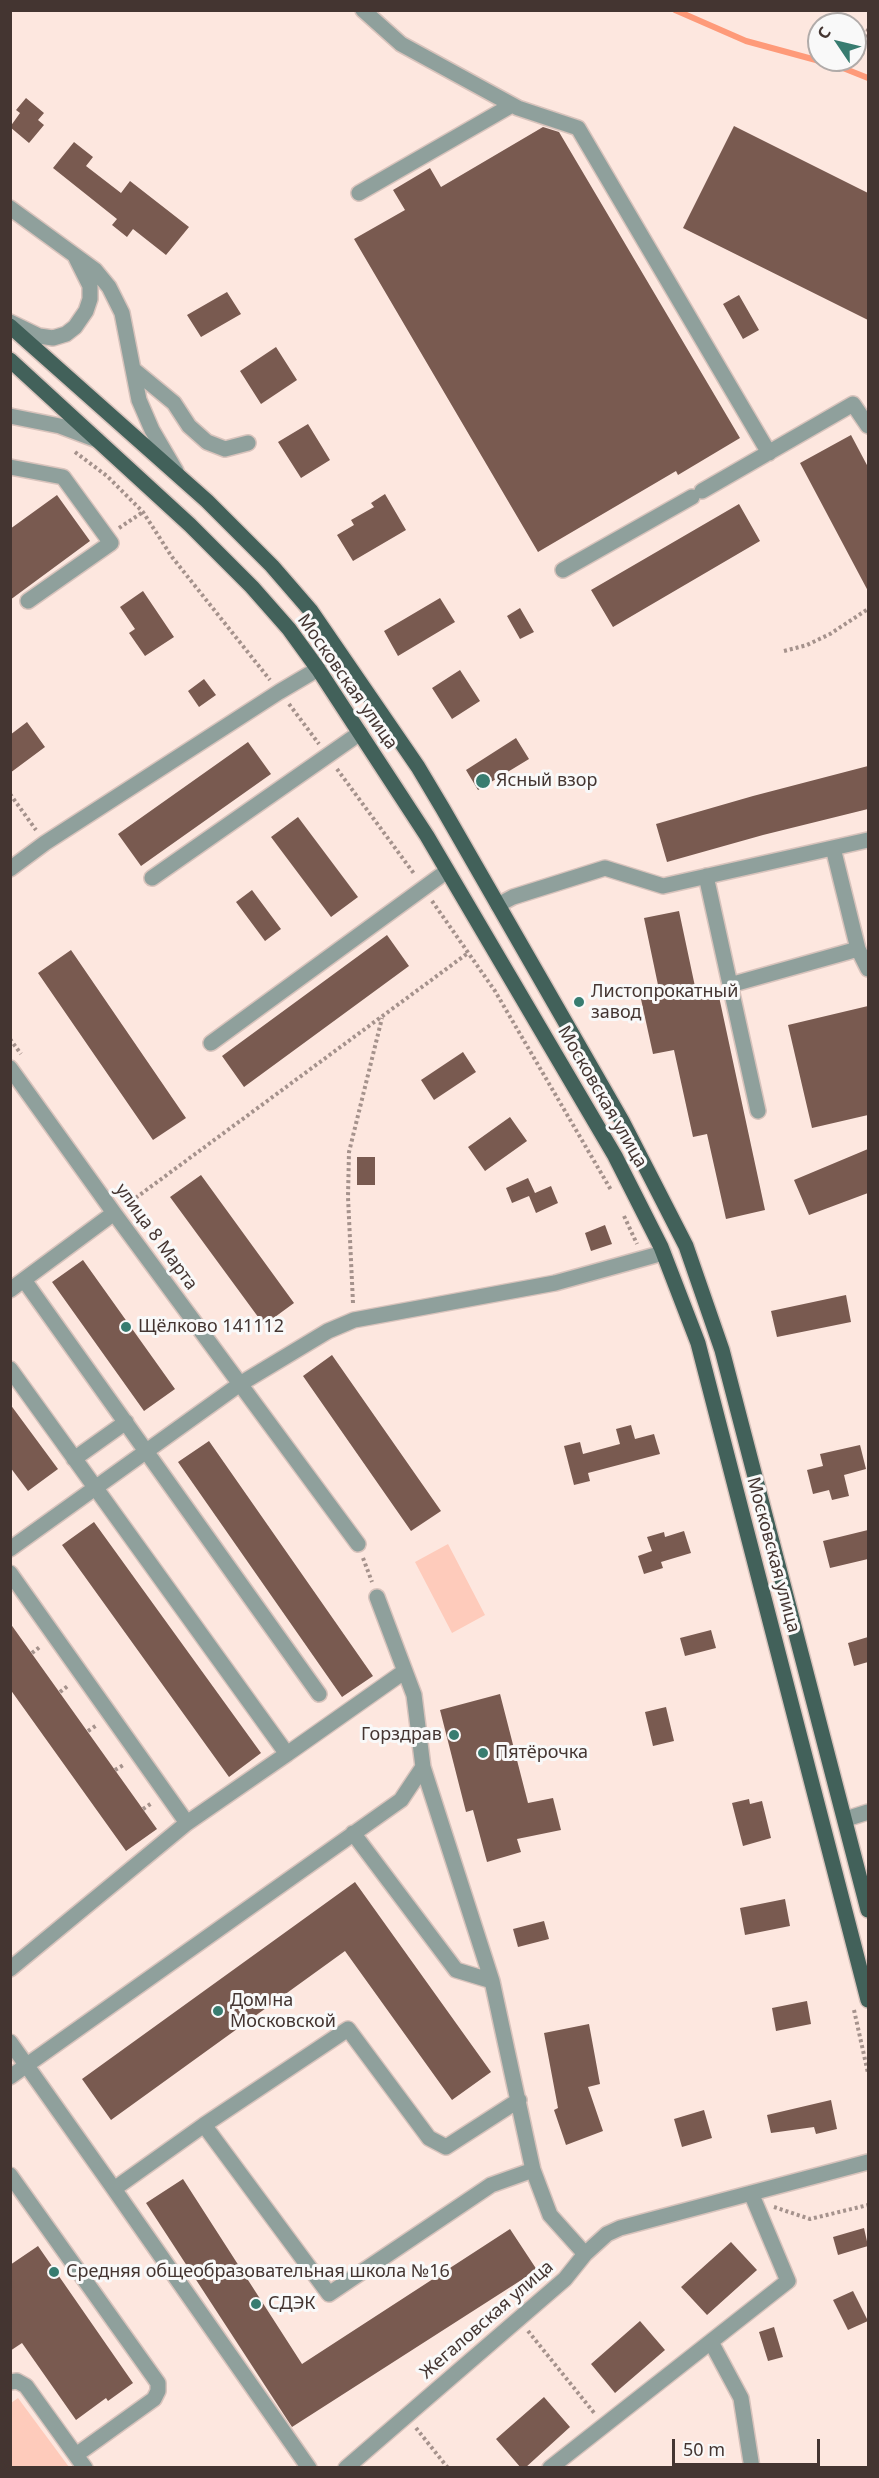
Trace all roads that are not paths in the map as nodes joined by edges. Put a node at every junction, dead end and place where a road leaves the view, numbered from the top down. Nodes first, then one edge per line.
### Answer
1 (363, 10) edge
2 (512, 105) junction
3 (358, 192) dead end
4 (10, 208) edge
5 (71, 251) junction
6 (10, 324) edge
7 (14, 363) edge
8 (134, 370) junction
9 (10, 416) edge
10 (868, 426) edge
11 (100, 442) junction
12 (248, 443) dead end
13 (769, 453) junction
14 (10, 467) edge
15 (176, 471) junction
16 (563, 570) dead end
17 (28, 601) dead end
18 (318, 669) junction
19 (360, 733) junction
20 (868, 840) edge
21 (833, 848) junction
22 (10, 868) edge
23 (447, 871) junction
24 (706, 876) junction
25 (152, 878) dead end
26 (498, 905) junction
27 (858, 948) junction
28 (868, 969) edge
29 (730, 985) junction
30 (211, 1043) dead end
31 (10, 1068) edge
32 (758, 1111) dead end
33 (114, 1213) junction
34 (663, 1253) junction
35 (24, 1280) junction
36 (10, 1290) edge
37 (10, 1369) edge
38 (240, 1384) junction
39 (126, 1422) junction
40 (147, 1451) junction
41 (74, 1459) junction
42 (96, 1489) junction
43 (358, 1544) road end
44 (10, 1549) edge
45 (10, 1573) edge
46 (377, 1597) road end
47 (405, 1671) junction
48 (319, 1694) dead end
49 (287, 1754) junction
50 (423, 1767) junction
51 (868, 1812) edge
52 (846, 1819) junction
53 (187, 1823) junction
54 (353, 1833) junction
55 (868, 1910) edge
56 (10, 1969) edge
57 (492, 1981) junction
58 (868, 2000) edge
59 (10, 2042) edge
60 (27, 2065) junction
61 (10, 2077) edge
62 (519, 2100) junction
63 (204, 2125) junction
64 (868, 2162) edge
65 (533, 2170) junction
66 (10, 2175) edge
67 (114, 2189) junction
68 (753, 2196) junction
69 (585, 2254) junction
70 (711, 2342) junction
71 (10, 2382) edge
72 (76, 2455) junction
73 (85, 2468) edge
74 (309, 2468) edge
75 (346, 2468) edge
76 (550, 2468) edge
77 (752, 2468) edge

1 - 2 street
2 - 3 street
2 - 13 street
4 - 5 street
5 - 6 street
5 - 8 street
6 - 15 main road, Московская улица
7 - 11 main road, Московская улица
8 - 12 street
8 - 15 street
9 - 11 street
10 - 13 street
11 - 18 main road, Московская улица
13 - 16 street
14 - 17 street
15 - 26 main road, Московская улица
18 - 19 main road, Московская улица
18 - 22 street
19 - 23 main road, Московская улица
19 - 25 street
20 - 21 street
21 - 24 street
21 - 27 street
23 - 30 street
23 - 34 main road, Московская улица
24 - 26 street
24 - 29 street
26 - 52 main road, Московская улица
27 - 28 street
27 - 29 street
29 - 32 street
31 - 33 street, улица 8 Марта
33 - 35 street
33 - 38 street, улица 8 Марта
34 - 38 street
34 - 58 main road, Московская улица
35 - 36 street
35 - 39 street
37 - 41 street
38 - 40 street
38 - 43 street, улица 8 Марта
39 - 40 street
39 - 41 street
40 - 42 street
40 - 48 street
41 - 42 street
42 - 44 street
42 - 49 street
45 - 53 street
46 - 47 street
47 - 49 street
47 - 50 street
49 - 53 street
50 - 54 street
50 - 57 street
51 - 52 street
52 - 55 main road, Московская улица
53 - 56 street
54 - 57 street
54 - 60 street
57 - 62 street
59 - 60 street
60 - 61 street
60 - 67 street
62 - 63 street
62 - 65 street
63 - 65 street
63 - 67 street
64 - 68 street, Жегаловская улица
65 - 69 street
66 - 72 street
67 - 74 street
68 - 69 street, Жегаловская улица
68 - 70 street
69 - 75 street, Жегаловская улица
70 - 76 street
70 - 77 street
71 - 72 street
72 - 73 street

